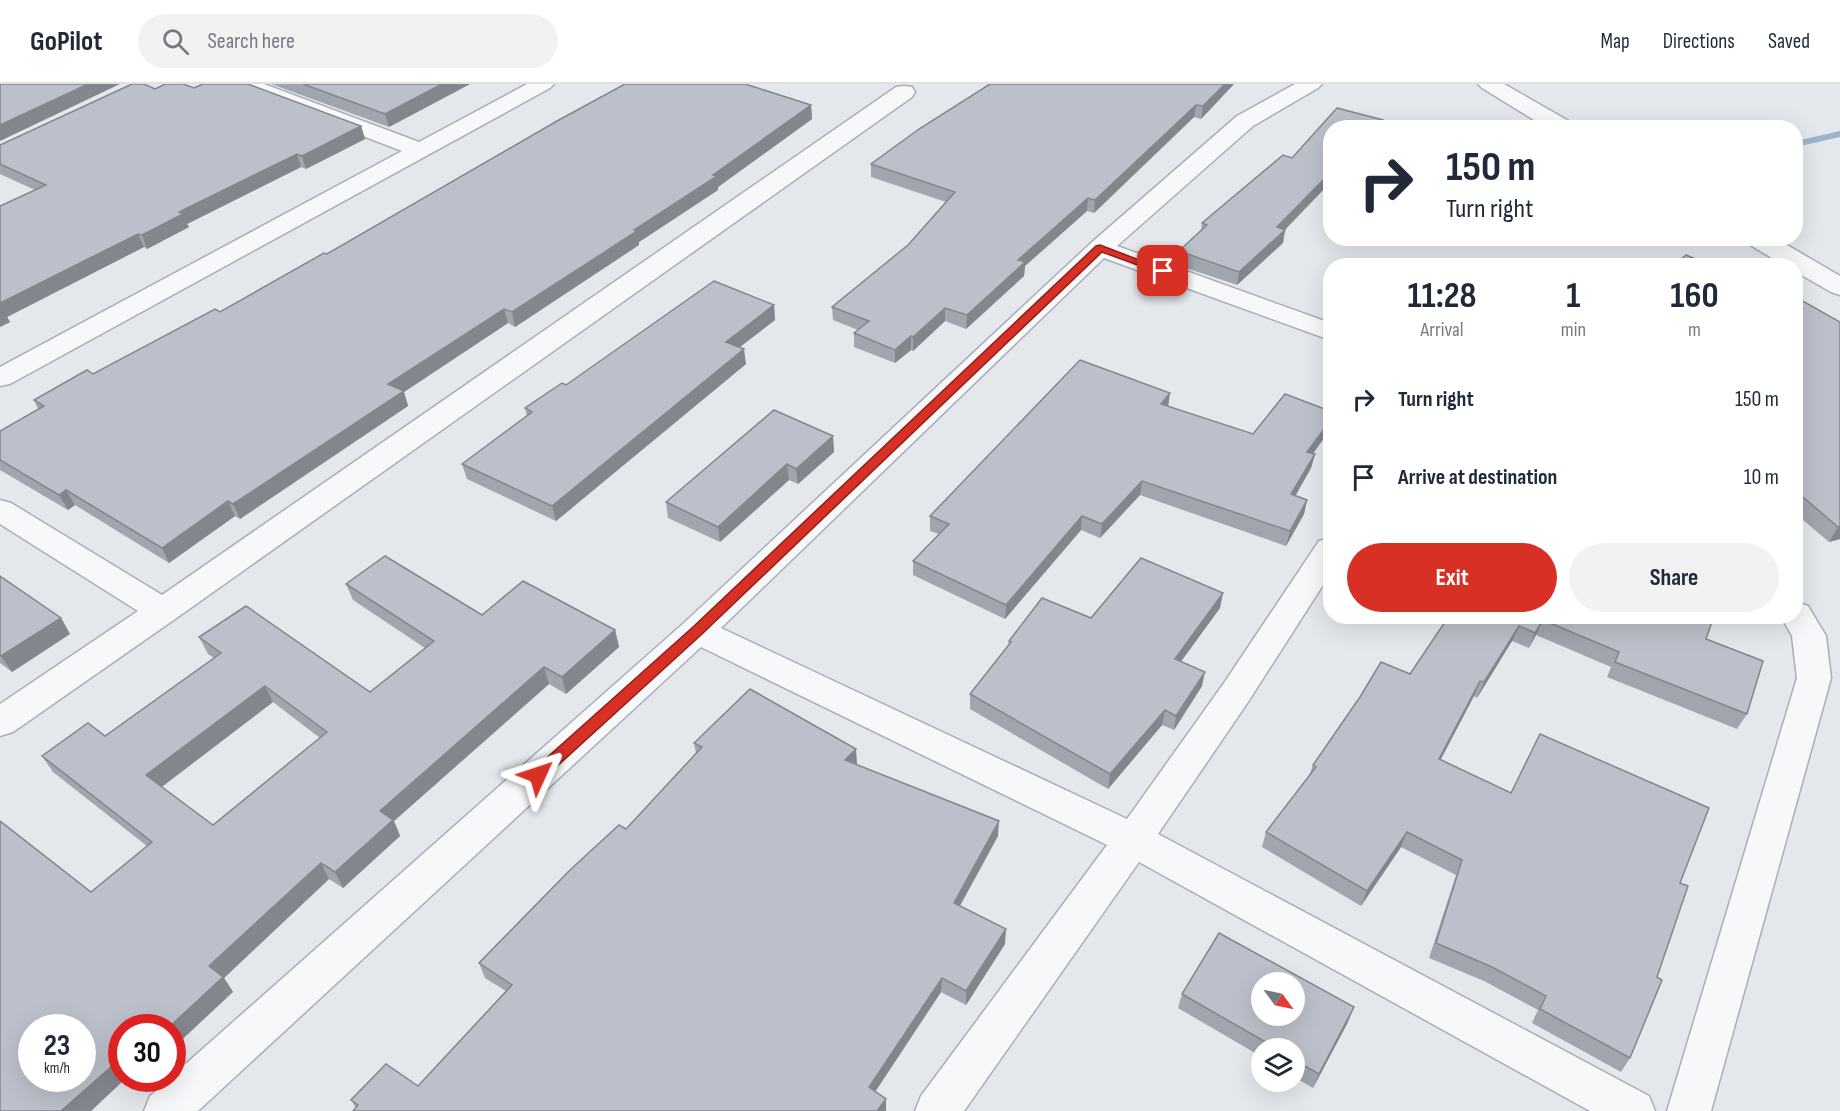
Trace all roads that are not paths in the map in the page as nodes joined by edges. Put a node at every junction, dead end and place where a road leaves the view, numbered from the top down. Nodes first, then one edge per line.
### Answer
1 (244, 84) edge
2 (543, 84) edge
3 (877, 84) edge
4 (1311, 84) edge
5 (1489, 84) edge
6 (910, 88) edge
7 (1550, 120) edge
8 (422, 151) junction
9 (1770, 246) edge
10 (1100, 248) junction
11 (1790, 258) edge
12 (1803, 265) edge
13 (1840, 287) edge
14 (1323, 329) edge
15 (0, 378) edge
16 (0, 510) edge
17 (1323, 560) edge
18 (163, 611) junction
19 (1802, 624) edge
20 (698, 631) junction
21 (0, 722) edge
22 (1134, 840) junction
23 (166, 1111) edge
24 (937, 1111) edge
25 (1633, 1111) edge
26 (1689, 1111) edge

1 - 8 street
2 - 8 street
3 - 6 street
4 - 10 street
5 - 7 street
6 - 18 street
8 - 15 street
9 - 11 street
10 - 14 street
10 - 20 street
12 - 13 street
16 - 18 street
17 - 22 street
18 - 21 street
19 - 26 street
20 - 22 street
20 - 23 street
22 - 24 street
22 - 25 street

